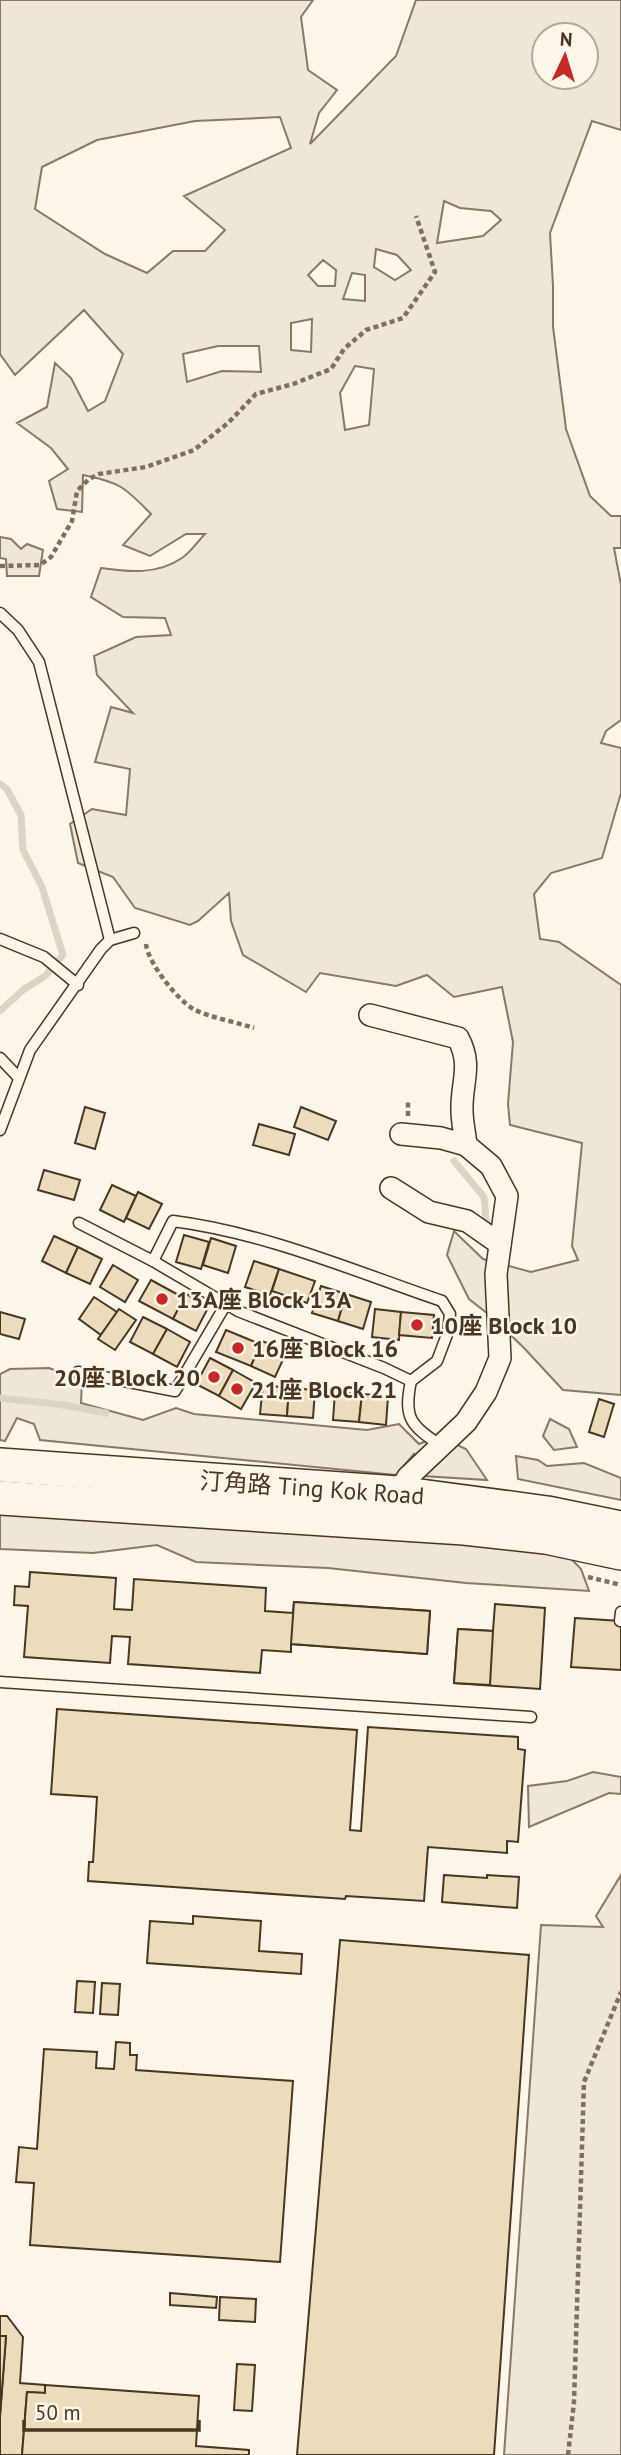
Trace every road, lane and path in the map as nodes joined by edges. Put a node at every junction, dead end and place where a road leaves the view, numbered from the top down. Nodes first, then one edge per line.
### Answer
1 (416, 216) dead end
2 (0, 566) edge
3 (0, 613) edge
4 (134, 933) joint
5 (0, 939) edge
6 (110, 940) junction
7 (78, 985) junction
8 (370, 1016) dead end
9 (254, 1028) dead end
10 (0, 1058) edge
11 (19, 1078) junction
12 (0, 1130) edge
13 (401, 1134) dead end
14 (466, 1145) junction
15 (391, 1188) dead end
16 (79, 1223) dead end
17 (500, 1244) junction
18 (153, 1261) junction
19 (226, 1304) junction
20 (78, 1372) dead end
21 (411, 1381) junction
22 (441, 1446) junction
23 (0, 1465) edge
24 (398, 1493) junction
25 (0, 1498) edge
26 (621, 1528) edge
27 (621, 1553) edge
28 (581, 1576) dead end
29 (621, 1585) edge
30 (0, 1682) edge
31 (531, 1717) dead end
32 (621, 1992) edge
33 (568, 2455) edge

1 - 2 path
3 - 6 lane
4 - 6 lane
4 - 9 path
5 - 7 lane
6 - 7 lane
7 - 11 lane
8 - 14 street
10 - 11 lane
11 - 12 lane
13 - 14 street
14 - 17 street
15 - 17 street
16 - 18 lane
17 - 22 street
18 - 19 lane
18 - 21 lane
19 - 20 lane
19 - 21 lane
21 - 22 lane
22 - 24 street
23 - 24 main road, 汀角路 Ting Kok Road
24 - 26 main road, 汀角路 Ting Kok Road
25 - 27 main road, 汀角路 Ting Kok Road
28 - 29 path
30 - 31 lane
32 - 33 path

